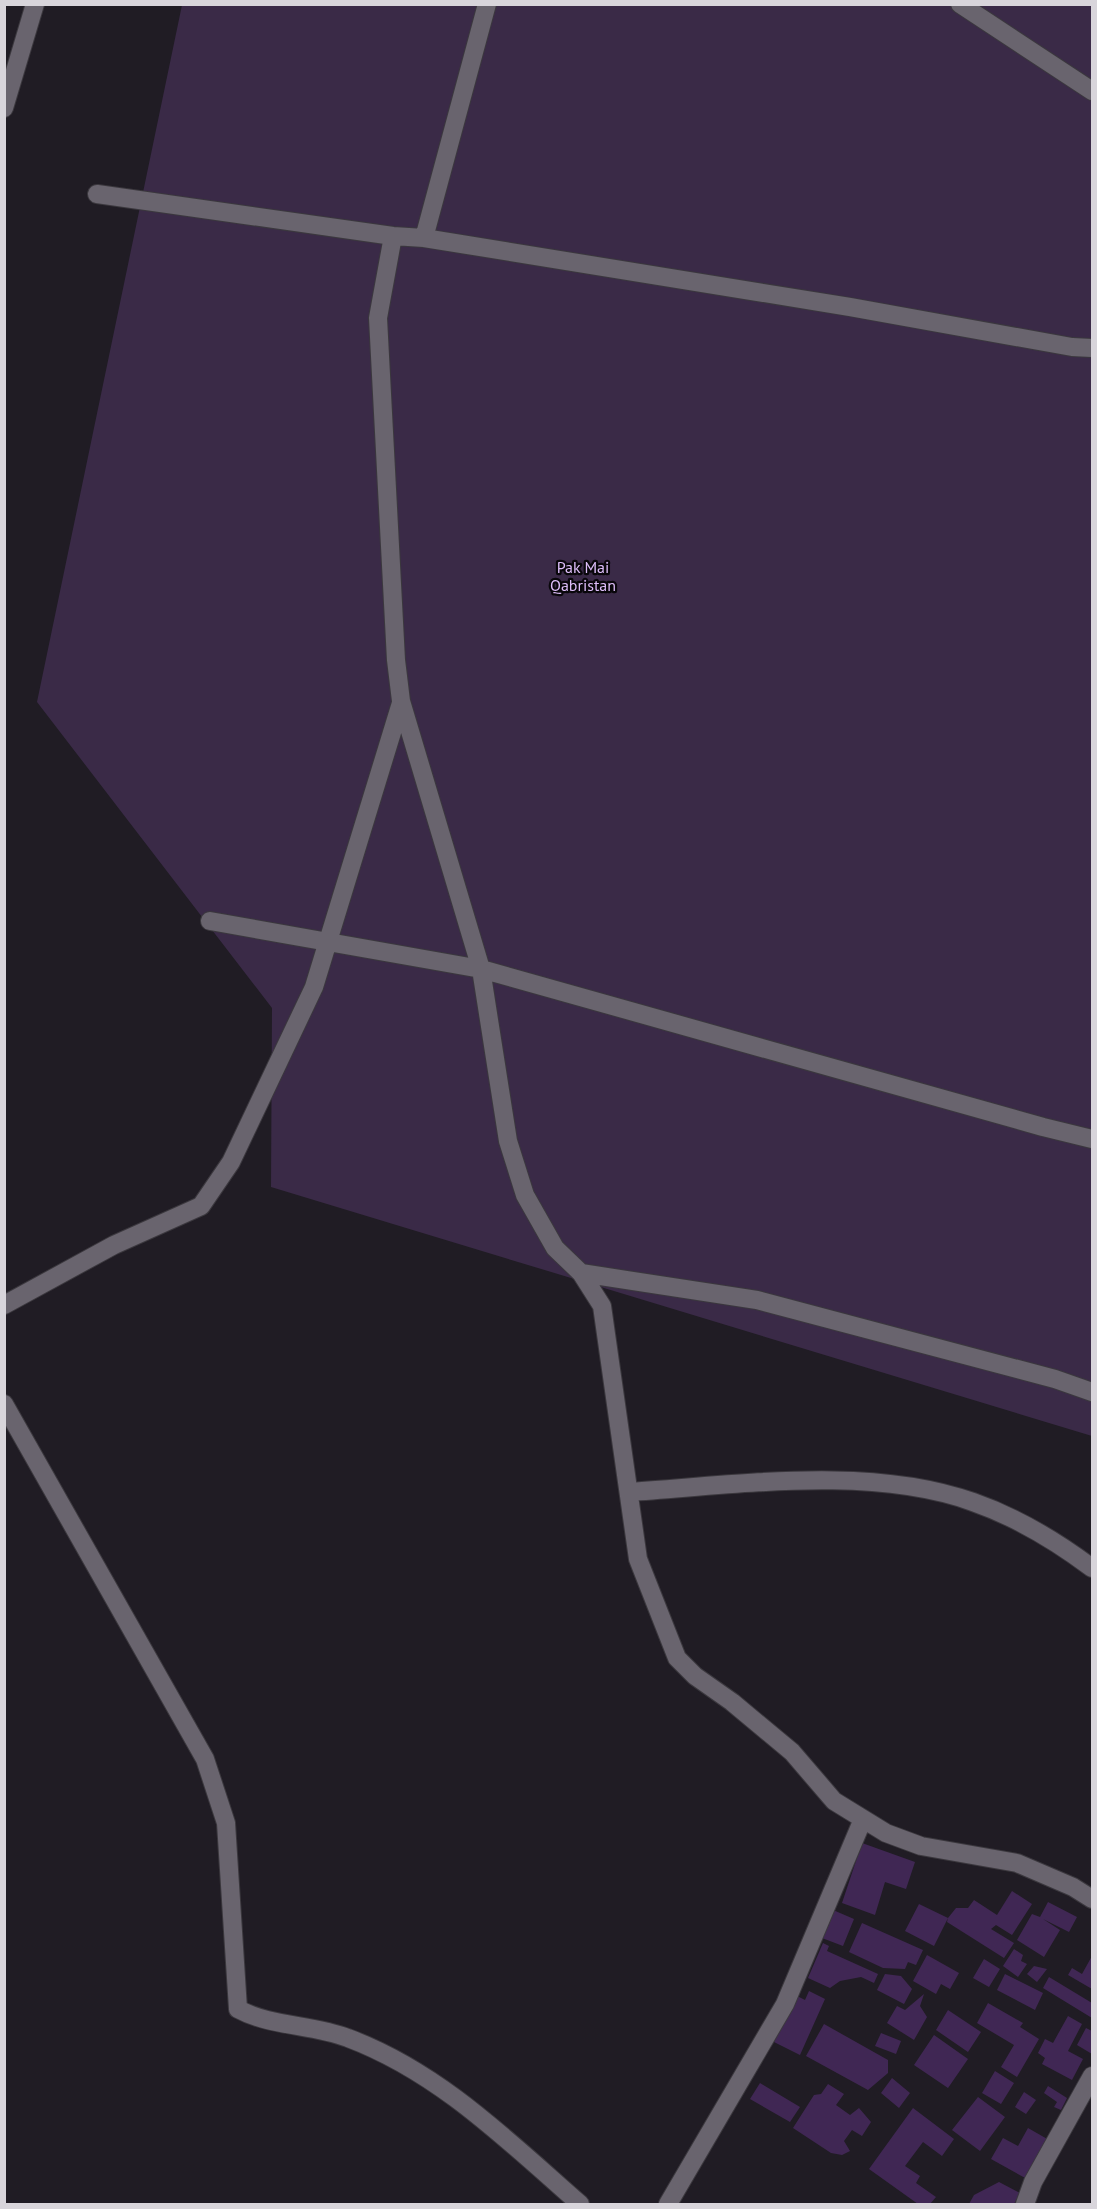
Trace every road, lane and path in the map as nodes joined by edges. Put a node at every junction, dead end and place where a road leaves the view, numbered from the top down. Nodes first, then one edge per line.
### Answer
1 (35, 4) edge
2 (487, 4) edge
3 (960, 4) edge
4 (1092, 91) edge
5 (4, 108) edge
6 (97, 194) dead end
7 (393, 236) junction
8 (424, 238) junction
9 (1092, 348) edge
10 (401, 701) junction
11 (210, 921) dead end
12 (330, 940) junction
13 (481, 969) junction
14 (1092, 1139) edge
15 (581, 1273) junction
16 (4, 1305) edge
17 (1092, 1392) edge
18 (4, 1404) edge
19 (629, 1492) junction
20 (1092, 1568) edge
21 (863, 1820) junction
22 (1092, 1899) edge
23 (1092, 2076) edge
24 (580, 2205) edge
25 (668, 2205) edge
26 (1025, 2205) edge

1 - 5 street
2 - 8 street
3 - 4 street
6 - 7 street
7 - 8 street
7 - 10 street
8 - 9 street
10 - 12 street
10 - 13 street
11 - 12 street
12 - 13 street
12 - 16 street
13 - 14 street
13 - 15 street
15 - 17 street
15 - 19 street
18 - 24 street
19 - 20 street
19 - 21 street
21 - 22 street
21 - 25 street
23 - 26 street

